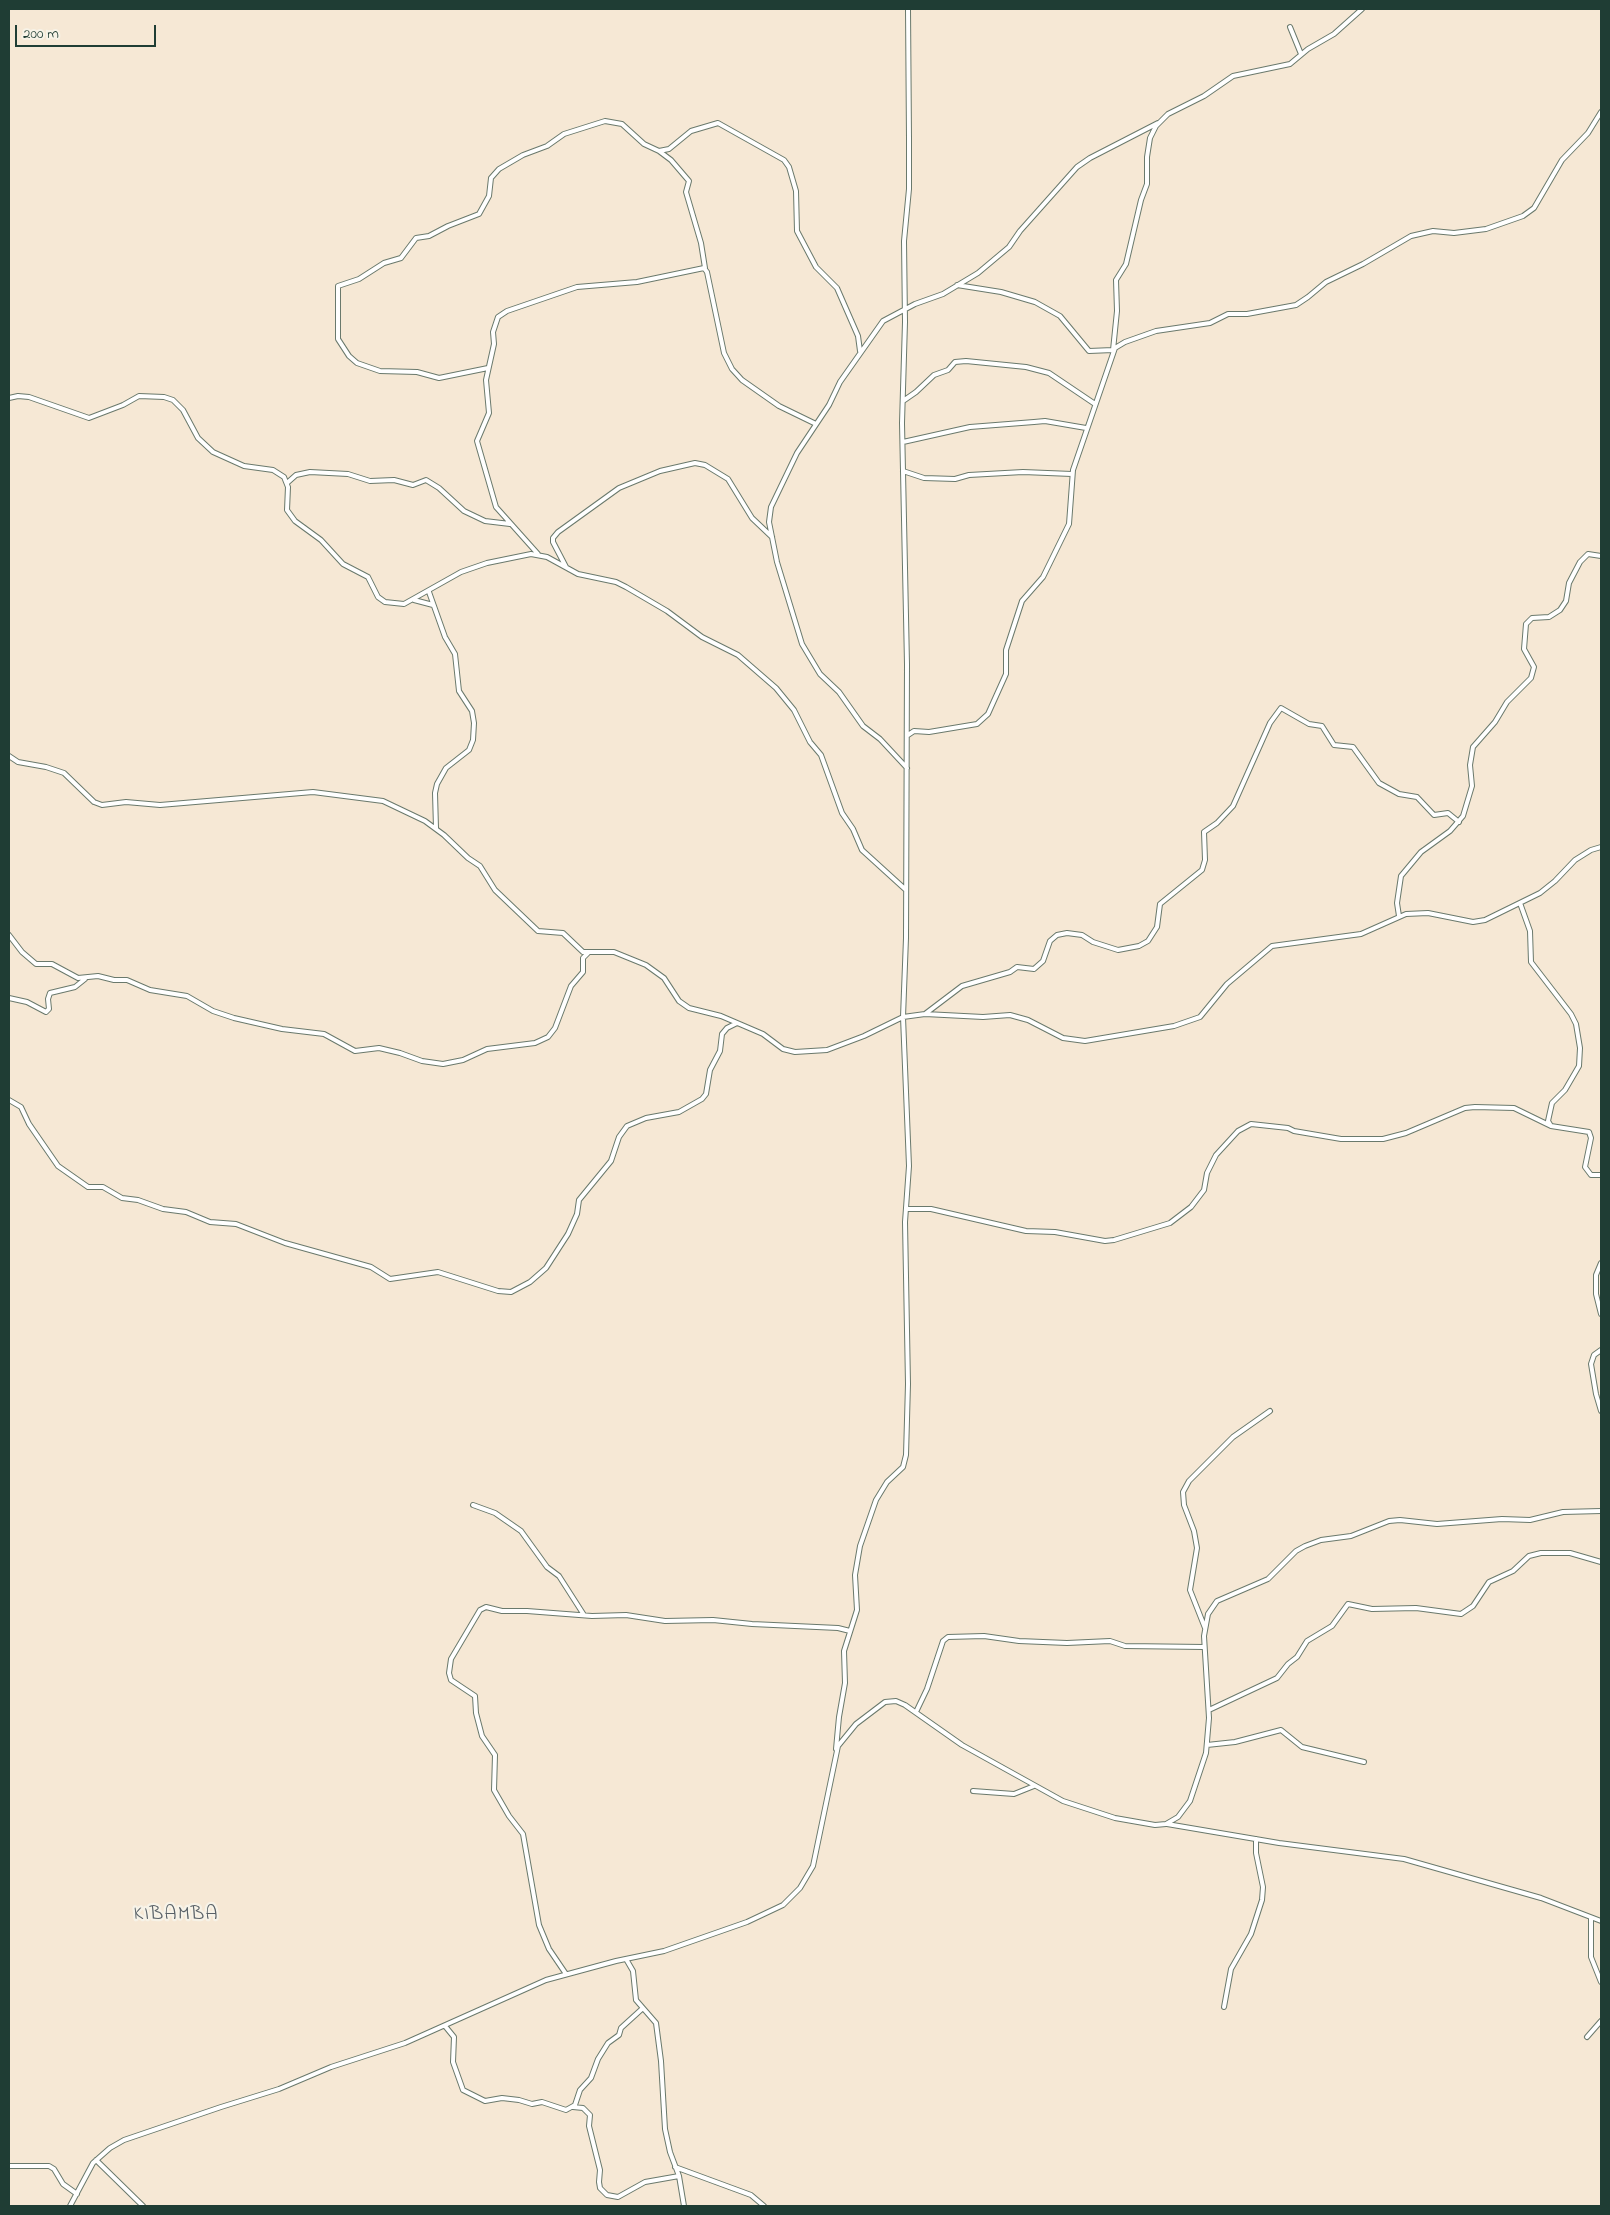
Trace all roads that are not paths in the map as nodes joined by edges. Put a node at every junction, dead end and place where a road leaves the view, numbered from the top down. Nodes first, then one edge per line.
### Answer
1 (908, 9) edge
2 (1362, 9) edge
3 (1290, 27) dead end
4 (1301, 54) junction
5 (1601, 112) edge
6 (1158, 123) junction
7 (669, 149) junction
8 (659, 151) junction
9 (671, 160) junction
10 (705, 268) junction
11 (956, 285) junction
12 (905, 309) junction
13 (859, 339) junction
14 (866, 343) junction
15 (1113, 350) junction
16 (860, 351) junction
17 (488, 368) junction
18 (9, 398) edge
19 (903, 401) junction
20 (1095, 404) junction
21 (816, 424) junction
22 (1086, 428) junction
23 (903, 442) junction
24 (903, 471) junction
25 (1072, 474) junction
26 (287, 483) junction
27 (510, 524) junction
28 (772, 537) junction
29 (538, 554) junction
30 (1601, 556) edge
31 (568, 569) junction
32 (429, 592) junction
33 (414, 600) junction
34 (433, 605) junction
35 (907, 736) junction
36 (9, 756) edge
37 (907, 768) junction
38 (1458, 822) junction
39 (436, 828) junction
40 (1601, 847) edge
41 (906, 890) junction
42 (1520, 903) junction
43 (1399, 916) junction
44 (9, 935) edge
45 (589, 952) junction
46 (85, 979) junction
47 (9, 998) edge
48 (925, 1014) junction
49 (903, 1016) junction
50 (738, 1023) junction
51 (9, 1100) edge
52 (1552, 1126) junction
53 (1601, 1175) edge
54 (906, 1209) junction
55 (1601, 1263) edge
56 (1601, 1314) edge
57 (1601, 1350) edge
58 (1270, 1411) dead end
59 (1601, 1411) edge
60 (473, 1505) dead end
61 (1601, 1511) edge
62 (1601, 1562) edge
63 (584, 1615) junction
64 (1205, 1628) junction
65 (850, 1631) junction
66 (1204, 1647) junction
67 (1209, 1710) junction
68 (916, 1712) junction
69 (1207, 1745) junction
70 (836, 1752) junction
71 (1364, 1762) dead end
72 (1034, 1786) junction
73 (973, 1791) dead end
74 (1167, 1824) junction
75 (1256, 1839) junction
76 (1591, 1918) junction
77 (1601, 1921) edge
78 (626, 1959) junction
79 (566, 1974) junction
80 (1601, 1982) edge
81 (1224, 2007) dead end
82 (643, 2008) junction
83 (1601, 2021) edge
84 (445, 2026) junction
85 (1587, 2036) dead end
86 (573, 2107) junction
87 (96, 2160) junction
88 (9, 2166) edge
89 (676, 2167) junction
90 (679, 2176) junction
91 (77, 2194) junction
92 (70, 2206) edge
93 (143, 2206) edge
94 (684, 2206) edge
95 (764, 2206) edge

1 - 12 street
2 - 4 street
3 - 4 street
4 - 6 street
5 - 15 street
6 - 11 street
6 - 15 street
7 - 8 street
7 - 9 street
7 - 13 street
8 - 9 street
8 - 17 street
9 - 10 street
10 - 17 street
10 - 21 street
11 - 12 street
11 - 15 street
12 - 14 street
12 - 19 street
13 - 14 street
13 - 16 street
14 - 16 street
15 - 20 street
16 - 21 street
17 - 27 street
18 - 26 street
19 - 20 street
19 - 23 street
20 - 22 street
21 - 28 street
22 - 23 street
22 - 25 street
23 - 24 street
24 - 25 street
24 - 35 street
25 - 35 street
26 - 27 street
26 - 33 street
27 - 29 street
28 - 31 street
28 - 37 street
29 - 31 street
29 - 32 street
30 - 38 street
31 - 41 street
32 - 33 street
32 - 34 street
33 - 34 street
34 - 39 street
35 - 37 street
36 - 39 street
37 - 41 street
38 - 43 street
38 - 48 street
39 - 45 street
40 - 42 street
41 - 49 street
42 - 43 street
42 - 52 street
43 - 48 street
44 - 46 street
45 - 46 street
45 - 50 street
46 - 47 street
48 - 49 street
49 - 50 street
49 - 54 street
50 - 51 street
52 - 53 street
52 - 54 street
54 - 65 street
55 - 56 street
57 - 59 street
58 - 64 street
60 - 63 street
61 - 64 street
62 - 67 street
63 - 65 street
63 - 79 street
64 - 66 street
65 - 70 street
66 - 67 street
66 - 68 street
67 - 69 street
68 - 70 street
68 - 72 street
69 - 71 street
69 - 74 street
70 - 78 street
72 - 73 street
72 - 74 street
74 - 75 street
75 - 76 street
75 - 81 street
76 - 77 street
76 - 80 street
78 - 79 street
78 - 82 street
79 - 84 street
82 - 86 street
82 - 89 street
83 - 85 street
84 - 86 street
84 - 87 street
86 - 90 street
87 - 91 street
87 - 93 street
88 - 91 street
89 - 90 street
89 - 95 street
90 - 94 street
91 - 92 street

